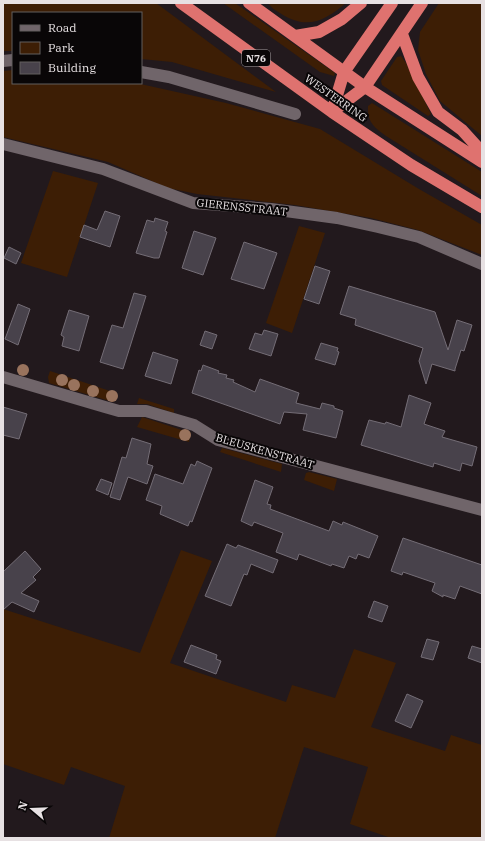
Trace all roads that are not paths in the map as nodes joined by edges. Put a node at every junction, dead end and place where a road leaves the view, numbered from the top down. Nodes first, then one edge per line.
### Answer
1 (181, 3) edge
2 (249, 3) edge
3 (361, 3) edge
4 (392, 3) edge
5 (422, 3) edge
6 (402, 34) junction
7 (295, 36) junction
8 (142, 72) edge
9 (344, 72) junction
10 (365, 87) junction
11 (332, 112) junction
12 (294, 114) dead end
13 (3, 144) edge
14 (482, 152) edge
15 (482, 162) edge
16 (482, 207) edge
17 (482, 264) edge
18 (3, 377) edge
19 (482, 510) edge

1 - 11 highway, WESTERRING / N76
2 - 7 highway
3 - 7 highway
4 - 9 highway
5 - 6 highway
6 - 10 highway
6 - 14 highway
7 - 9 highway
8 - 12 street
9 - 10 highway
9 - 11 highway
10 - 11 highway
10 - 15 highway
11 - 16 highway, WESTERRING / N76
13 - 17 street, GIERENSSTRAAT
18 - 19 street, BLEUSKENSTRAAT

